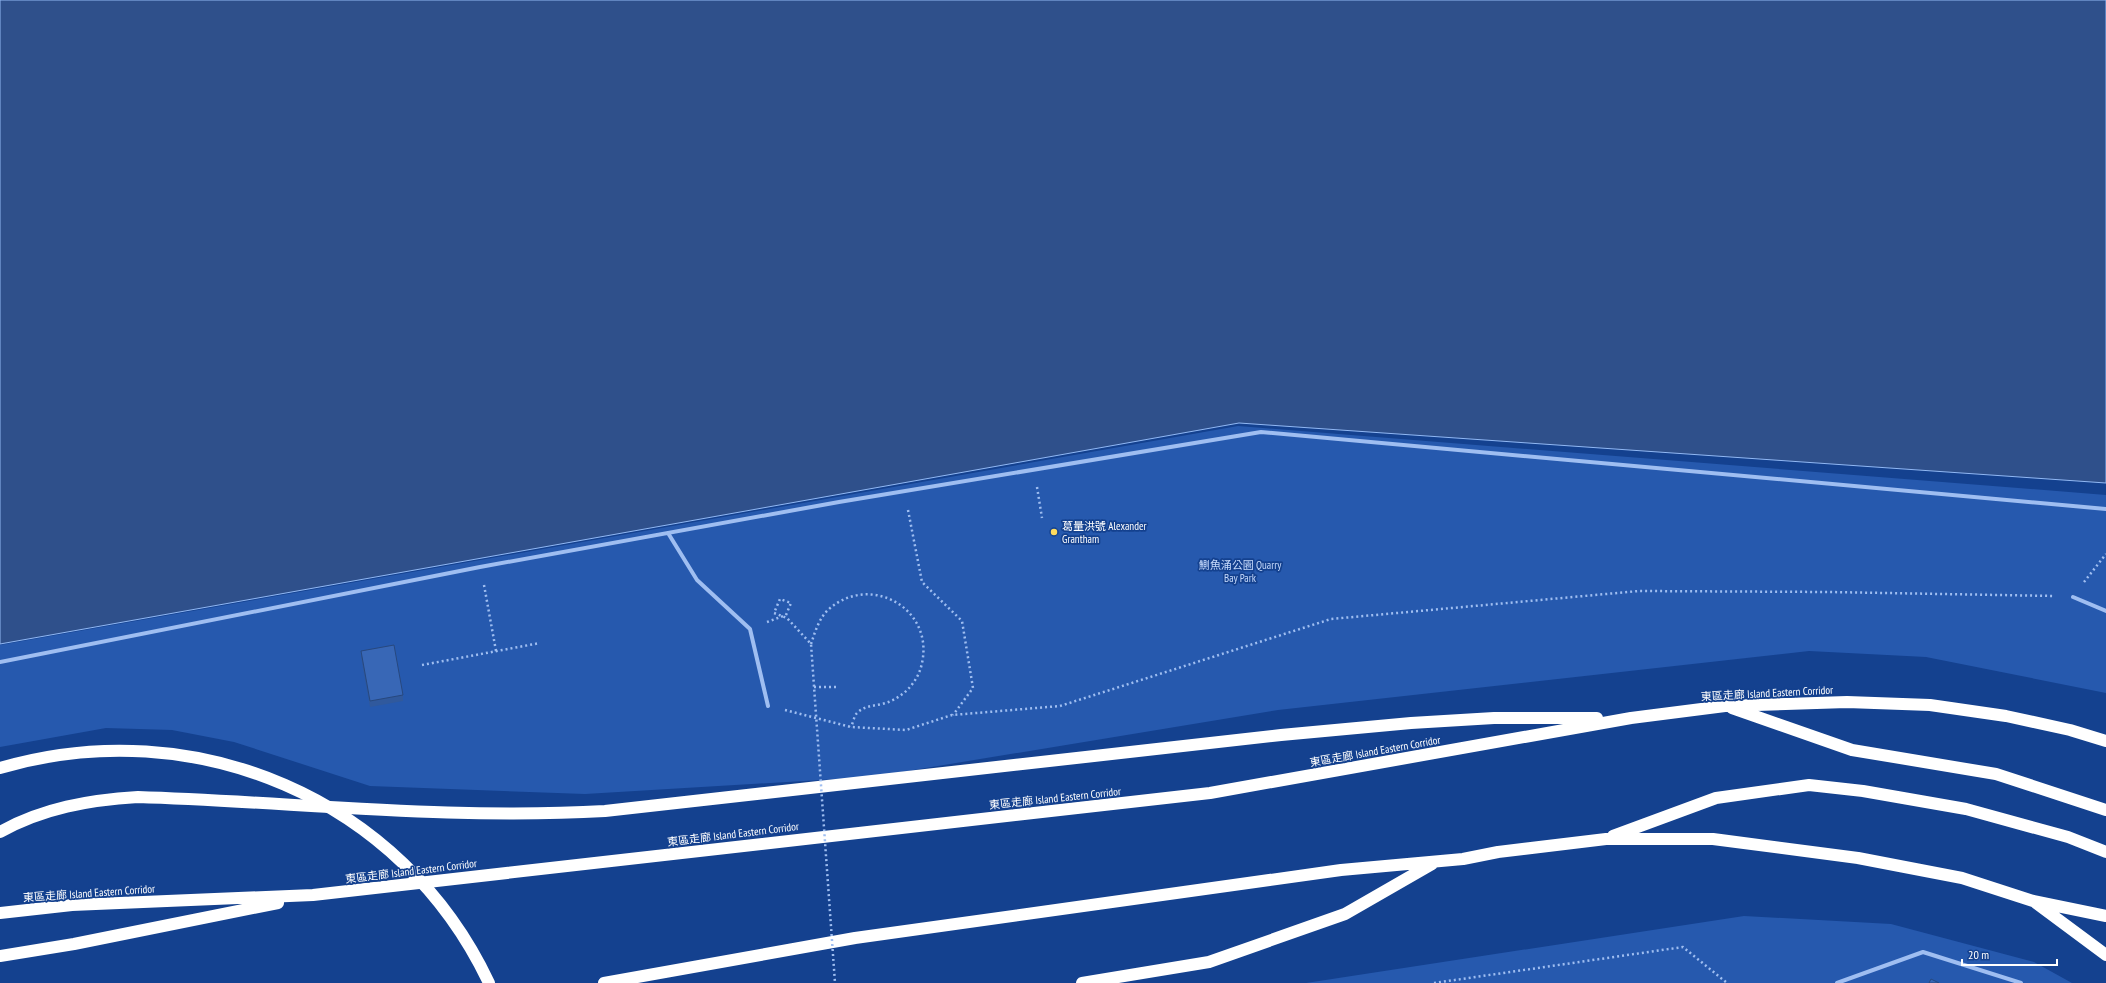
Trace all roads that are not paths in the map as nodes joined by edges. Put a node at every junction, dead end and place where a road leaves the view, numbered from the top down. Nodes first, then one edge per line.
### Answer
1 (2106, 509) edge
2 (668, 533) junction
3 (2073, 597) road end
4 (2106, 611) edge
5 (0, 662) edge
6 (768, 706) road end
7 (1725, 706) junction
8 (1631, 718) junction
9 (2106, 741) edge
10 (0, 768) edge
11 (2106, 810) edge
12 (0, 832) edge
13 (1606, 839) junction
14 (2106, 852) edge
15 (1435, 862) junction
16 (313, 896) junction
17 (2033, 901) junction
18 (0, 913) edge
19 (2106, 916) edge
20 (2106, 955) edge
21 (0, 956) edge
22 (489, 983) edge
23 (604, 983) edge
24 (1082, 983) edge
25 (1837, 983) edge
26 (2021, 983) edge

1 - 2 street
2 - 5 street
2 - 6 street
3 - 4 street
7 - 8 highway, 東區走廊 Island Eastern Corridor
7 - 9 highway, 東區走廊 Island Eastern Corridor
7 - 11 highway
8 - 12 highway
8 - 16 highway, 東區走廊 Island Eastern Corridor
10 - 22 highway, bridge
13 - 14 highway
13 - 15 highway
13 - 17 highway
15 - 23 highway
15 - 24 highway
16 - 18 highway, 東區走廊 Island Eastern Corridor
16 - 21 highway
17 - 19 highway
17 - 20 highway
25 - 26 street

